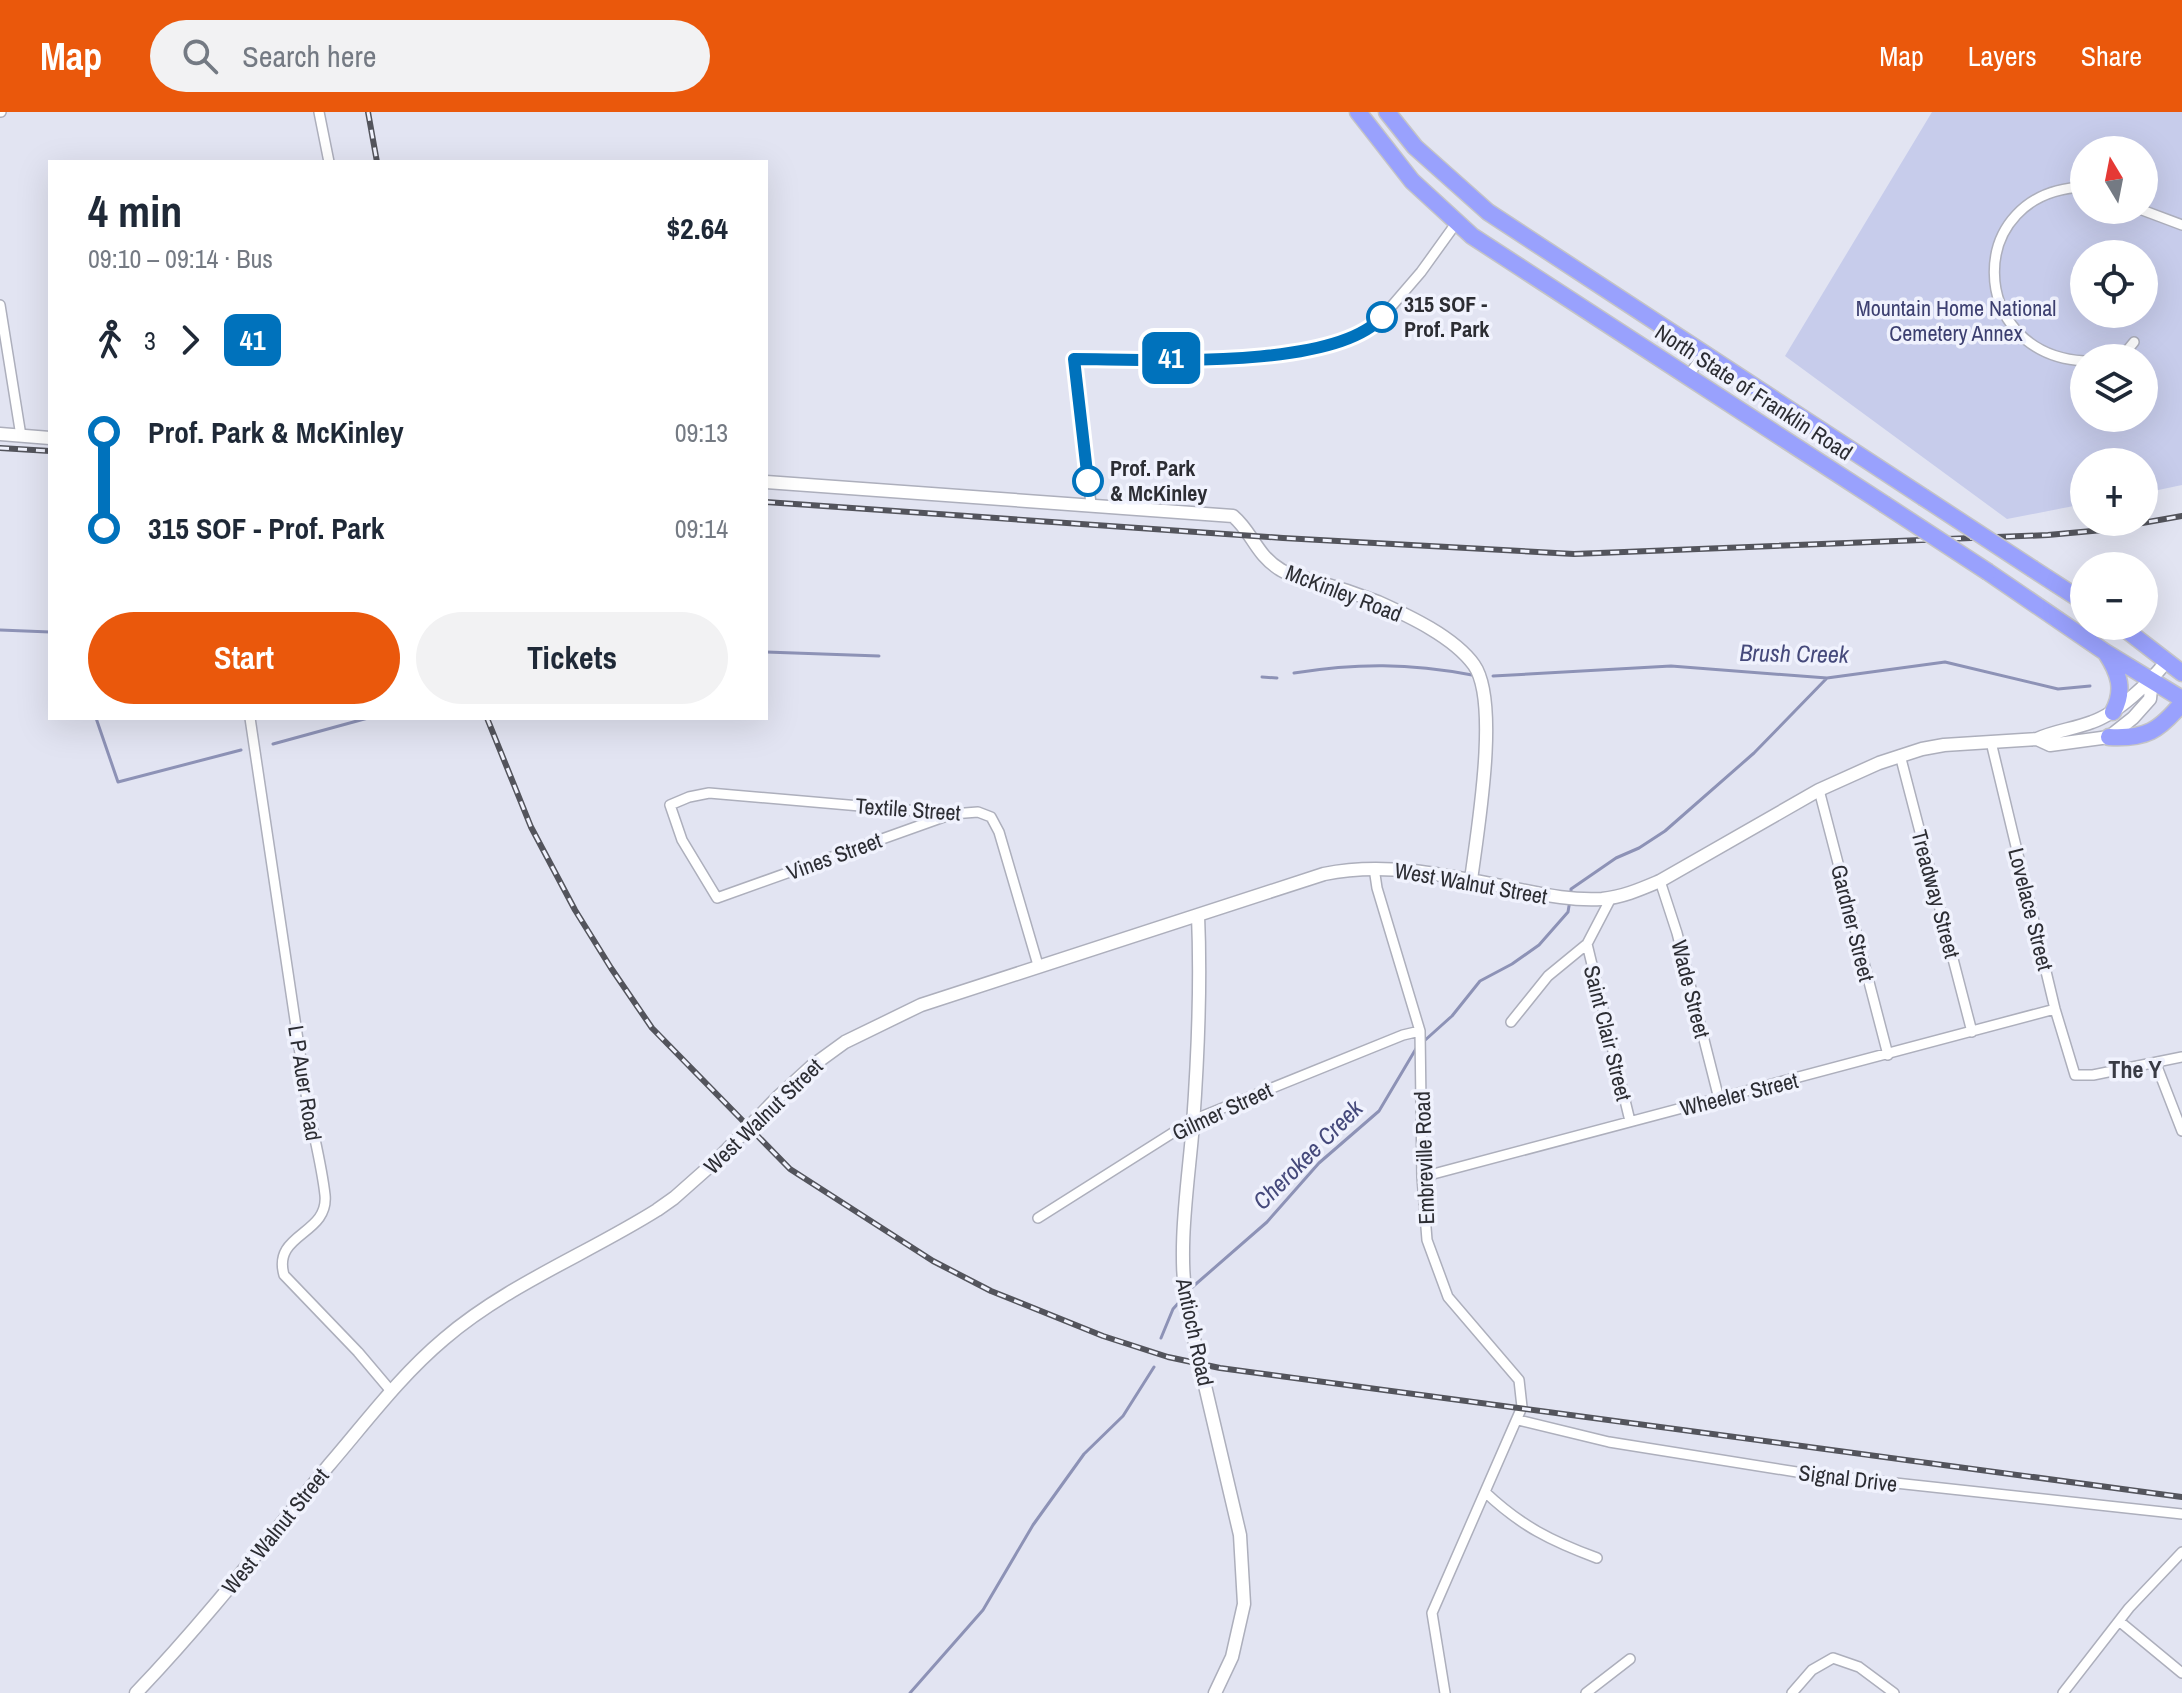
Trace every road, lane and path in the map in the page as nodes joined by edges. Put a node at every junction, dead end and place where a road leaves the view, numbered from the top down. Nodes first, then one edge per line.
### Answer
1 (319, 112) edge
2 (1358, 112) edge
3 (1387, 112) edge
4 (329, 160) edge
5 (2070, 189) edge
6 (2158, 216) edge
7 (1457, 222) junction
8 (2182, 225) edge
9 (0, 305) edge
10 (1704, 354) junction
11 (2070, 359) edge
12 (1688, 376) junction
13 (0, 434) edge
14 (21, 436) junction
15 (48, 438) edge
16 (768, 482) edge
17 (1091, 504) junction
18 (2070, 593) edge
19 (2138, 640) edge
20 (2105, 652) junction
21 (2166, 662) junction
22 (2182, 673) edge
23 (2152, 679) junction
24 (2182, 701) edge
25 (2113, 712) junction
26 (250, 720) edge
27 (2109, 737) junction
28 (2037, 739) junction
29 (1991, 742) junction
30 (1900, 755) junction
31 (1819, 790) junction
32 (952, 814) junction
33 (1374, 868) junction
34 (1471, 880) junction
35 (1660, 881) junction
36 (717, 898) joint
37 (1611, 898) junction
38 (1198, 915) junction
39 (1587, 944) junction
40 (1038, 965) junction
41 (2055, 1009) junction
42 (1511, 1022) dead end
43 (1972, 1032) junction
44 (1420, 1039) junction
45 (1888, 1055) junction
46 (2182, 1057) edge
47 (2156, 1064) junction
48 (1719, 1099) junction
49 (1193, 1120) junction
50 (1630, 1121) junction
51 (2182, 1131) edge
52 (1422, 1177) junction
53 (1038, 1218) dead end
54 (391, 1391) junction
55 (1518, 1420) junction
56 (1485, 1492) junction
57 (2182, 1514) edge
58 (2182, 1552) edge
59 (1597, 1558) dead end
60 (2119, 1621) junction
61 (1630, 1659) dead end
62 (2182, 1673) edge
63 (136, 1693) edge
64 (1215, 1693) edge
65 (1445, 1693) edge
66 (1586, 1693) edge
67 (1792, 1693) edge
68 (1894, 1693) edge
69 (2063, 1693) edge

1 - 4 street
2 - 7 highway, North State of Franklin Road
3 - 10 highway, North State of Franklin Road
5 - 11 street
6 - 8 street
7 - 12 highway, North State of Franklin Road
7 - 17 street
9 - 14 street
10 - 12 street
10 - 18 highway, North State of Franklin Road, bridge
12 - 20 highway, North State of Franklin Road, bridge
13 - 14 main road
14 - 15 main road
16 - 17 main road, McKinley Road
17 - 34 main road, McKinley Road
19 - 21 highway
20 - 23 highway, North State of Franklin Road
20 - 25 highway
21 - 22 highway
21 - 23 main road, West Walnut Street
23 - 24 highway, North State of Franklin Road
23 - 25 main road, West Walnut Street
23 - 27 main road, West Walnut Street
24 - 27 highway
25 - 28 main road, West Walnut Street
26 - 54 street, L P Auer Road
27 - 28 main road, West Walnut Street
28 - 29 main road, West Walnut Street
29 - 30 main road, West Walnut Street
29 - 41 street, Lovelace Street
30 - 31 main road, West Walnut Street
30 - 43 street, Treadway Street
31 - 35 main road, West Walnut Street
31 - 45 street, Gardner Street
32 - 36 street, Vines Street
32 - 36 street, Textile Street
32 - 40 street, Textile Street
33 - 34 main road, West Walnut Street
33 - 38 main road, West Walnut Street
33 - 44 street, Embreville Road
34 - 37 main road, West Walnut Street
35 - 37 main road, West Walnut Street
35 - 48 street, Wade Street
37 - 39 street
38 - 40 main road, West Walnut Street
38 - 49 main road, Antioch Road
39 - 42 street
39 - 50 street, Saint Clair Street
40 - 54 main road, West Walnut Street, bridge
41 - 43 street, Wheeler Street
41 - 47 street, Lovelace Street
43 - 45 street, Wheeler Street
44 - 49 street, Gilmer Street
44 - 52 street, Embreville Road
45 - 48 street, Wheeler Street
46 - 47 street
47 - 51 street
48 - 50 street, Wheeler Street
49 - 53 street, Gilmer Street
49 - 64 main road, Antioch Road
50 - 52 street, Wheeler Street
52 - 55 street, Embreville Road
54 - 63 main road, West Walnut Street
55 - 56 street, Embreville Road
55 - 57 street, Signal Drive
56 - 59 street
56 - 65 street, Embreville Road
58 - 60 street
60 - 62 street
60 - 69 street
61 - 66 street
67 - 68 street

